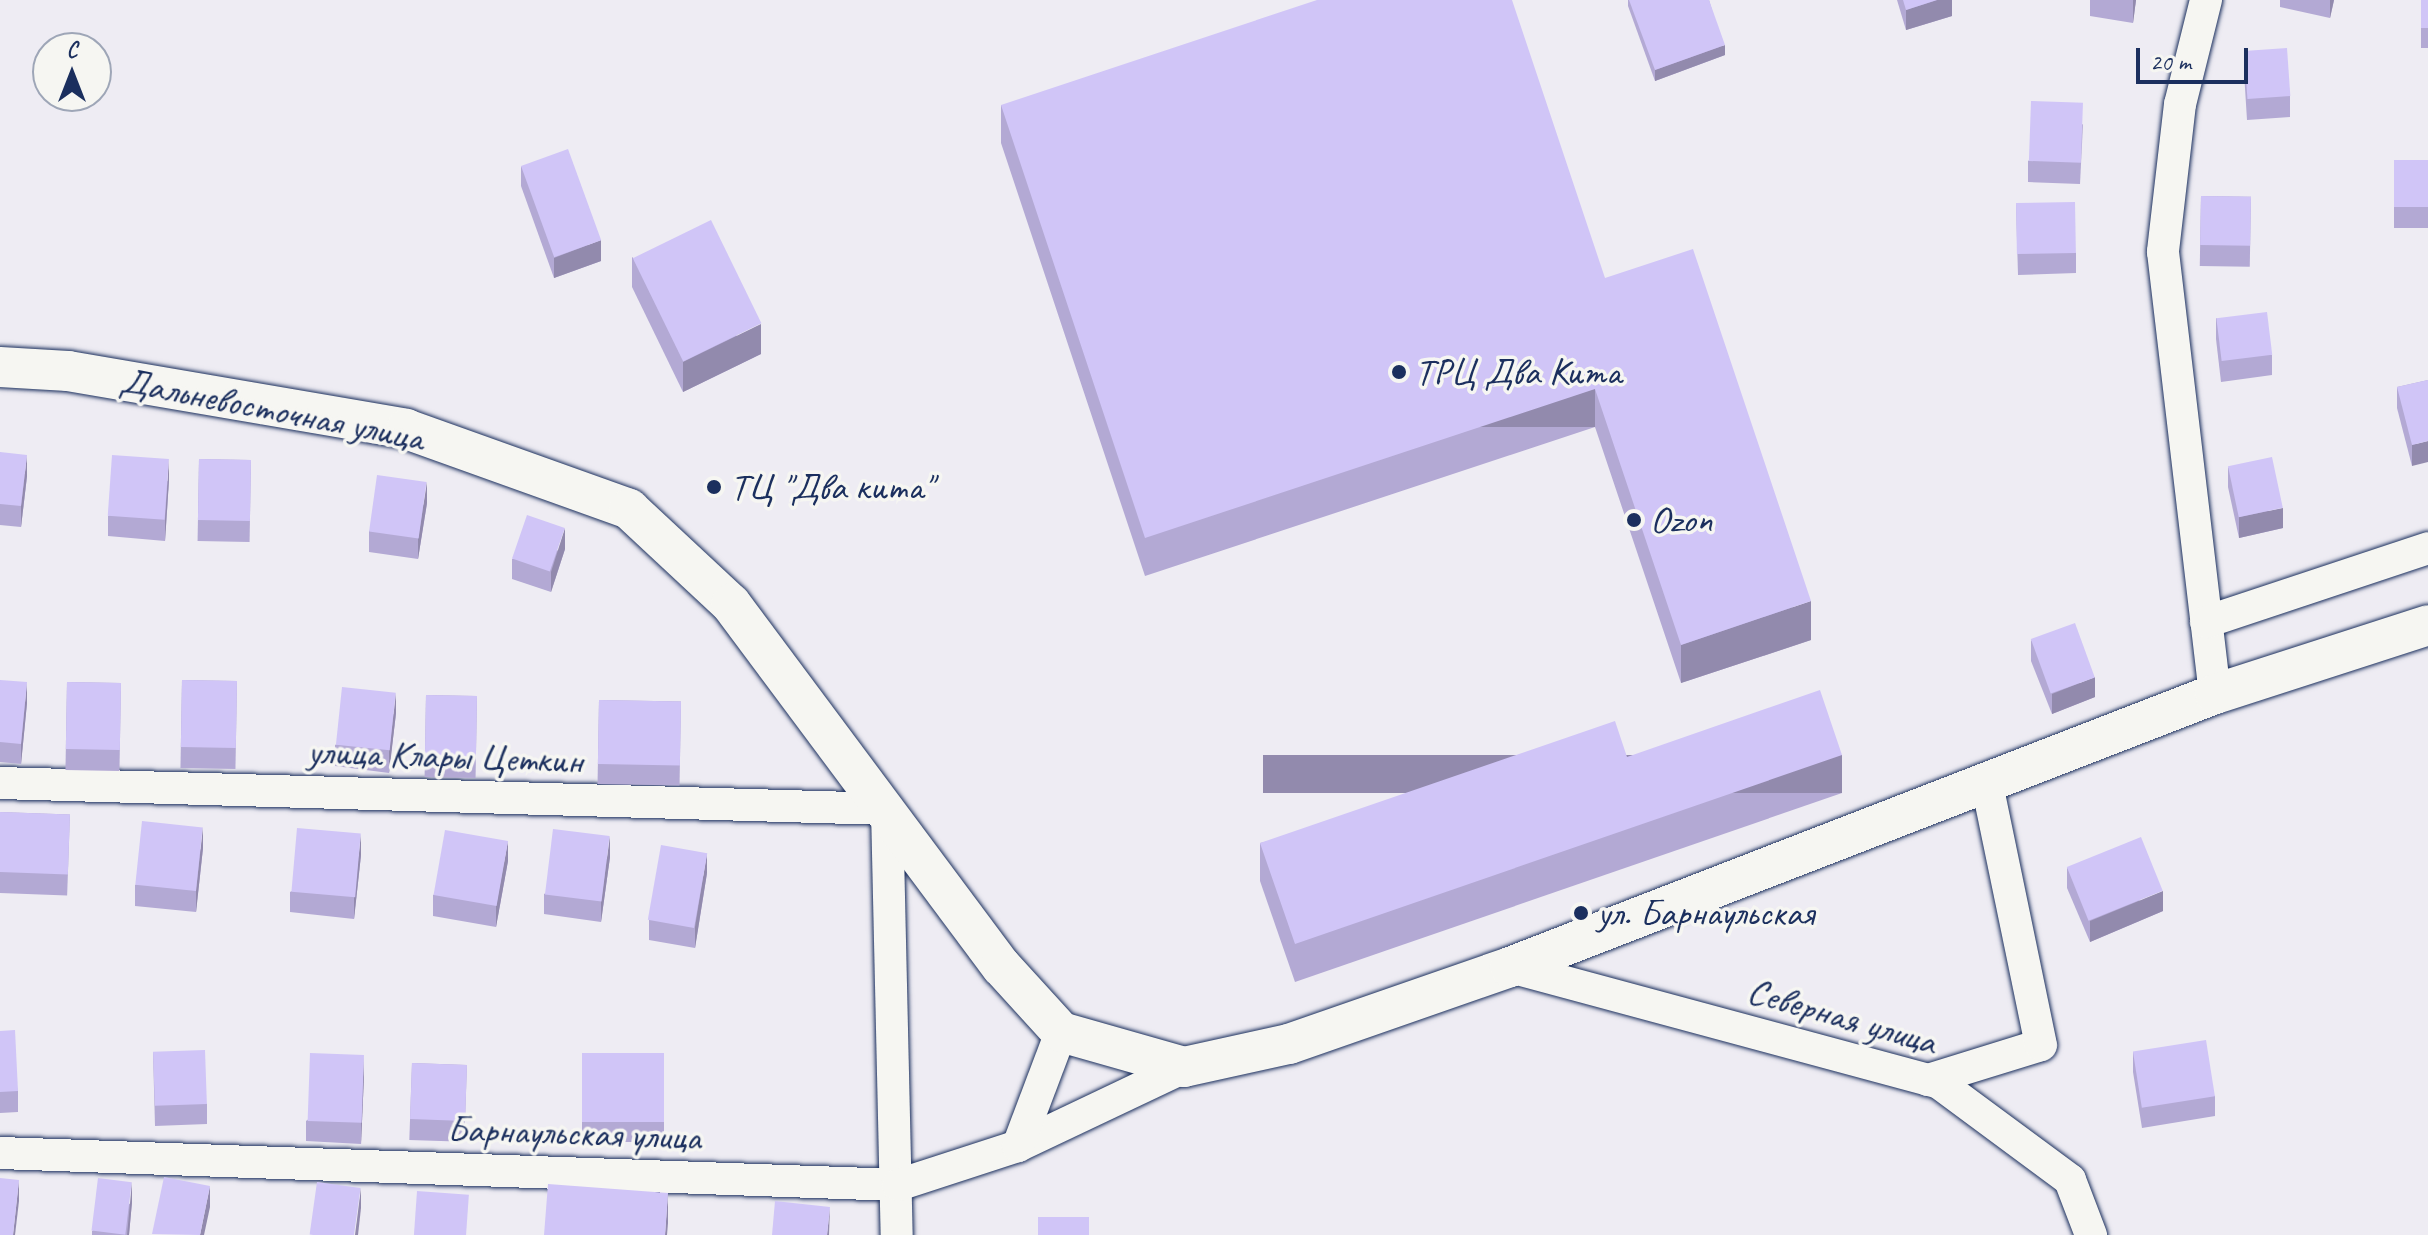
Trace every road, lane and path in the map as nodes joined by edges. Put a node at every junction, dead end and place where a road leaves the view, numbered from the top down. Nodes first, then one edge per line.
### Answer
1 (2206, 0) edge
2 (0, 367) edge
3 (2428, 548) edge
4 (2206, 622) junction
5 (2428, 625) edge
6 (2215, 694) junction
7 (0, 783) edge
8 (1987, 785) junction
9 (887, 809) junction
10 (1510, 967) junction
11 (1061, 1032) junction
12 (1184, 1067) junction
13 (1928, 1080) junction
14 (1018, 1146) junction
15 (0, 1153) edge
16 (898, 1185) junction
17 (897, 1235) edge
18 (2091, 1235) edge

1 - 4 street
2 - 9 street, Дальневосточная улица
3 - 4 street
4 - 6 street
5 - 6 street
6 - 8 street
7 - 9 street, улица Клары Цеткин
8 - 10 street
8 - 13 street
9 - 11 street
9 - 16 street
10 - 12 street
10 - 13 street, Северная улица
11 - 12 street
11 - 14 street
12 - 14 street, Барнаульская улица
13 - 18 street, Северная улица
14 - 16 street, Барнаульская улица
15 - 16 street, Барнаульская улица
16 - 17 street

